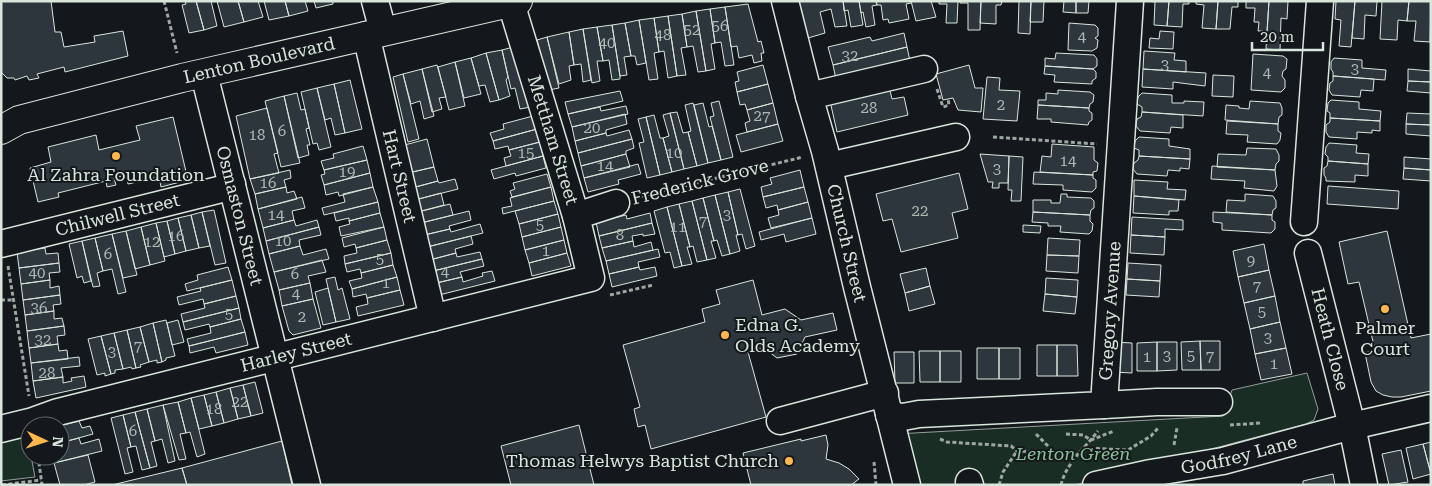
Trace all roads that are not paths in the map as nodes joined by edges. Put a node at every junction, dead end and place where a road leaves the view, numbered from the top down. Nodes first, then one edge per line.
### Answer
1 (375, 1) edge
2 (785, 1) edge
3 (1130, 1) edge
4 (1320, 1) edge
5 (514, 2) edge
6 (375, 33) junction
7 (193, 76) junction
8 (931, 80) road end
9 (809, 96) junction
10 (1, 130) edge
11 (956, 136) dead end
12 (827, 159) junction
13 (232, 184) junction
14 (616, 203) road end
15 (576, 216) junction
16 (1304, 222) dead end
17 (3, 244) edge
18 (1308, 253) dead end
19 (591, 278) joint
20 (434, 318) junction
21 (276, 357) junction
22 (1219, 402) dead end
23 (887, 404) junction
24 (1104, 405) junction
25 (1431, 408) edge
26 (780, 421) dead end
27 (1352, 426) junction
28 (1, 428) edge
29 (307, 485) edge
30 (907, 485) edge
31 (1096, 485) edge
32 (1364, 485) edge

1 - 6 street, Hart Street
2 - 9 street, Church Street
3 - 24 street, Gregory Avenue
4 - 16 street
5 - 6 main road, Lenton Boulevard
5 - 15 street, Mettham Street
6 - 7 main road, Lenton Boulevard
6 - 20 street, Hart Street
7 - 10 main road, Lenton Boulevard
7 - 13 street, Osmaston Street
8 - 9 street
9 - 12 street, Church Street
11 - 12 street
12 - 23 street, Church Street
13 - 17 street, Chilwell Street
13 - 21 street, Osmaston Street
14 - 15 street, Frederick Grove
15 - 19 street, Mettham Street
18 - 27 street, Heath Close
19 - 20 street, Harley Street
20 - 21 street, Harley Street
21 - 28 street, Harley Street
21 - 29 street, Osmaston Street
22 - 24 street
23 - 24 street, Gregory Avenue
23 - 26 street, Gregory Avenue
23 - 30 street, Church Street
25 - 27 street, Godfrey Lane
27 - 31 street, Godfrey Lane
27 - 32 street, Heath Close

